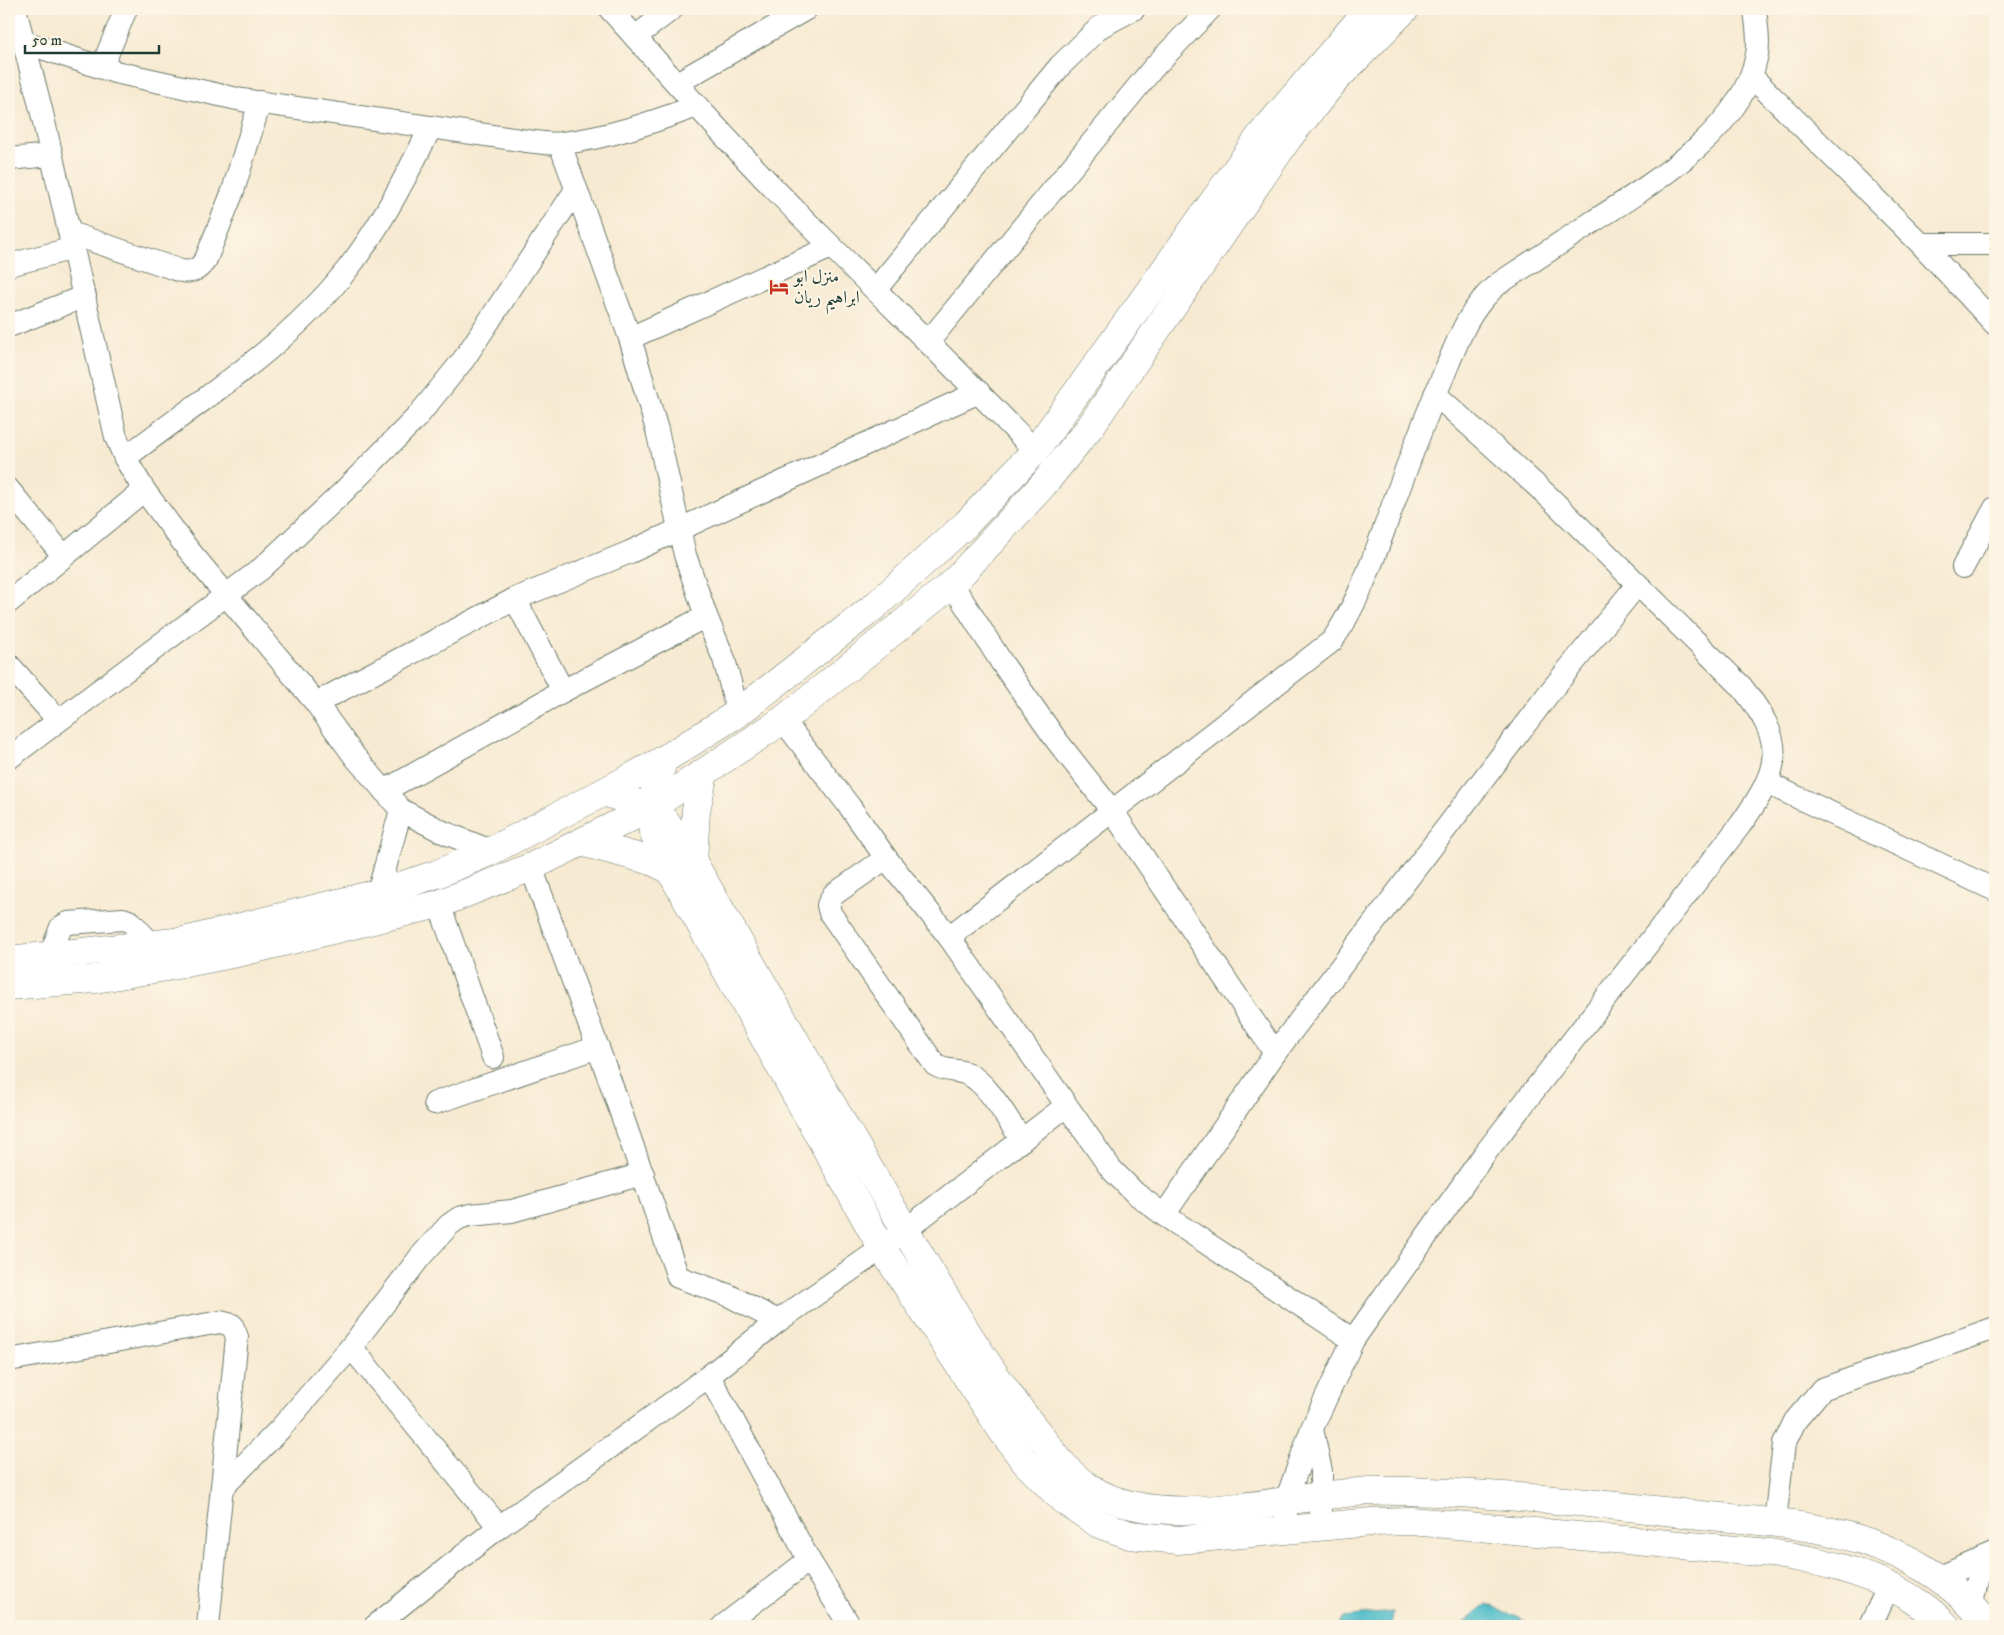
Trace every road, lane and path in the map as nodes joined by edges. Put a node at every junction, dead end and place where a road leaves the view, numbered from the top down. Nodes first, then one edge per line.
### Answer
1 (126, 9) edge
2 (610, 9) edge
3 (672, 9) edge
4 (806, 9) edge
5 (1134, 9) edge
6 (1210, 9) edge
7 (1369, 9) edge
8 (1405, 9) edge
9 (1755, 9) edge
10 (14, 15) edge
11 (636, 37) junction
12 (24, 42) junction
13 (102, 67) junction
14 (1751, 76) junction
15 (677, 83) junction
16 (260, 102) junction
17 (697, 106) junction
18 (431, 126) junction
19 (560, 144) junction
20 (51, 155) junction
21 (9, 159) edge
22 (575, 191) junction
23 (72, 241) junction
24 (1921, 244) junction
25 (1995, 244) edge
26 (831, 247) junction
27 (9, 265) edge
28 (876, 289) junction
29 (85, 296) junction
30 (1995, 324) edge
31 (9, 326) edge
32 (630, 338) junction
33 (929, 341) junction
34 (979, 392) junction
35 (1435, 394) junction
36 (1035, 451) junction
37 (125, 458) junction
38 (9, 490) edge
39 (144, 490) junction
40 (1995, 508) edge
41 (678, 529) junction
42 (63, 555) junction
43 (1964, 567) dead end
44 (952, 584) junction
45 (1637, 585) junction
46 (227, 595) junction
47 (515, 599) junction
48 (9, 602) edge
49 (706, 616) junction
50 (9, 665) edge
51 (562, 690) junction
52 (316, 703) junction
53 (738, 713) junction
54 (58, 720) junction
55 (783, 720) junction
56 (9, 758) edge
57 (663, 760) junction
58 (704, 774) junction
59 (1768, 783) junction
60 (384, 791) junction
61 (604, 792) junction
62 (650, 808) junction
63 (400, 810) junction
64 (1113, 812) junction
65 (581, 842) junction
66 (491, 851) junction
67 (886, 858) junction
68 (682, 866) junction
69 (532, 867) junction
70 (1995, 890) edge
71 (378, 893) junction
72 (440, 904) junction
73 (949, 937) junction
74 (9, 960) edge
75 (9, 986) edge
76 (598, 1047) junction
77 (1275, 1053) junction
78 (492, 1057) dead end
79 (434, 1103) dead end
80 (1066, 1106) junction
81 (1022, 1140) junction
82 (643, 1174) junction
83 (1164, 1215) junction
84 (904, 1230) junction
85 (882, 1248) junction
86 (778, 1321) junction
87 (1995, 1328) edge
88 (1353, 1340) junction
89 (351, 1347) junction
90 (9, 1360) edge
91 (709, 1376) junction
92 (1312, 1428) junction
93 (222, 1488) junction
94 (1320, 1497) junction
95 (1286, 1501) junction
96 (1776, 1522) junction
97 (499, 1527) junction
98 (1321, 1527) junction
99 (1287, 1531) junction
100 (1989, 1556) edge
101 (809, 1560) junction
102 (1940, 1577) junction
103 (1889, 1586) junction
104 (1972, 1604) junction
105 (208, 1626) edge
106 (374, 1626) edge
107 (723, 1626) edge
108 (850, 1626) edge
109 (1870, 1626) edge
110 (1946, 1626) edge
111 (1989, 1626) edge

1 - 13 street
2 - 11 street
3 - 11 street
4 - 15 street
5 - 28 street
6 - 33 street
7 - 36 main road
8 - 44 main road
9 - 14 street
10 - 12 street
11 - 15 street
12 - 13 street
12 - 20 street
13 - 16 street
14 - 24 street
14 - 35 street
15 - 17 street
16 - 18 street
16 - 23 street
17 - 19 street
17 - 26 street
18 - 19 street
18 - 37 street
19 - 22 street
20 - 21 street
20 - 23 street
22 - 32 street
22 - 46 street
23 - 27 street
23 - 29 street
24 - 25 street
24 - 30 street
26 - 28 street
26 - 32 street
28 - 33 street
29 - 31 street
29 - 37 street
32 - 41 street
33 - 34 street
34 - 36 street
34 - 41 street
35 - 45 street
35 - 64 street
36 - 53 main road
37 - 39 street
38 - 42 street
39 - 42 street
39 - 46 street
40 - 43 street
41 - 47 street
41 - 49 street
42 - 48 street
44 - 55 main road
44 - 64 street
45 - 59 street
45 - 77 street
46 - 52 street
46 - 54 street
47 - 51 street
47 - 52 street
49 - 51 street
49 - 53 street
50 - 54 street
51 - 60 street
52 - 60 street
53 - 57 main road
54 - 56 street
55 - 58 main road
55 - 67 street
57 - 61 main road
57 - 62 main road
58 - 62 main road
58 - 68 main road
59 - 70 street
59 - 88 street
60 - 63 street
61 - 62 main road
61 - 66 main road
62 - 65 main road
62 - 68 main road
63 - 66 street
63 - 71 street
64 - 73 street
64 - 77 street
65 - 68 main road
65 - 69 main road
66 - 71 main road
67 - 73 street
67 - 81 street
68 - 84 main road
68 - 85 main road
69 - 72 main road
69 - 76 street
71 - 74 main road
72 - 75 main road
72 - 78 street
73 - 80 street
76 - 79 street
76 - 82 street
77 - 83 street
80 - 81 street
80 - 83 street
81 - 84 street
82 - 86 street
82 - 89 street
83 - 88 street
84 - 85 street
84 - 95 main road
85 - 86 street
85 - 99 main road
86 - 91 street
87 - 96 street
88 - 92 street
89 - 93 street
89 - 97 street
90 - 93 street
91 - 97 street
91 - 101 street
92 - 94 street
92 - 95 street
93 - 105 street
94 - 95 main road
94 - 96 main road
94 - 98 street
95 - 99 street
96 - 102 main road
97 - 106 street
98 - 99 main road
98 - 103 main road
100 - 102 street
100 - 104 street
101 - 107 street
101 - 108 street
102 - 104 main road
103 - 109 street
103 - 110 main road
104 - 111 main road

